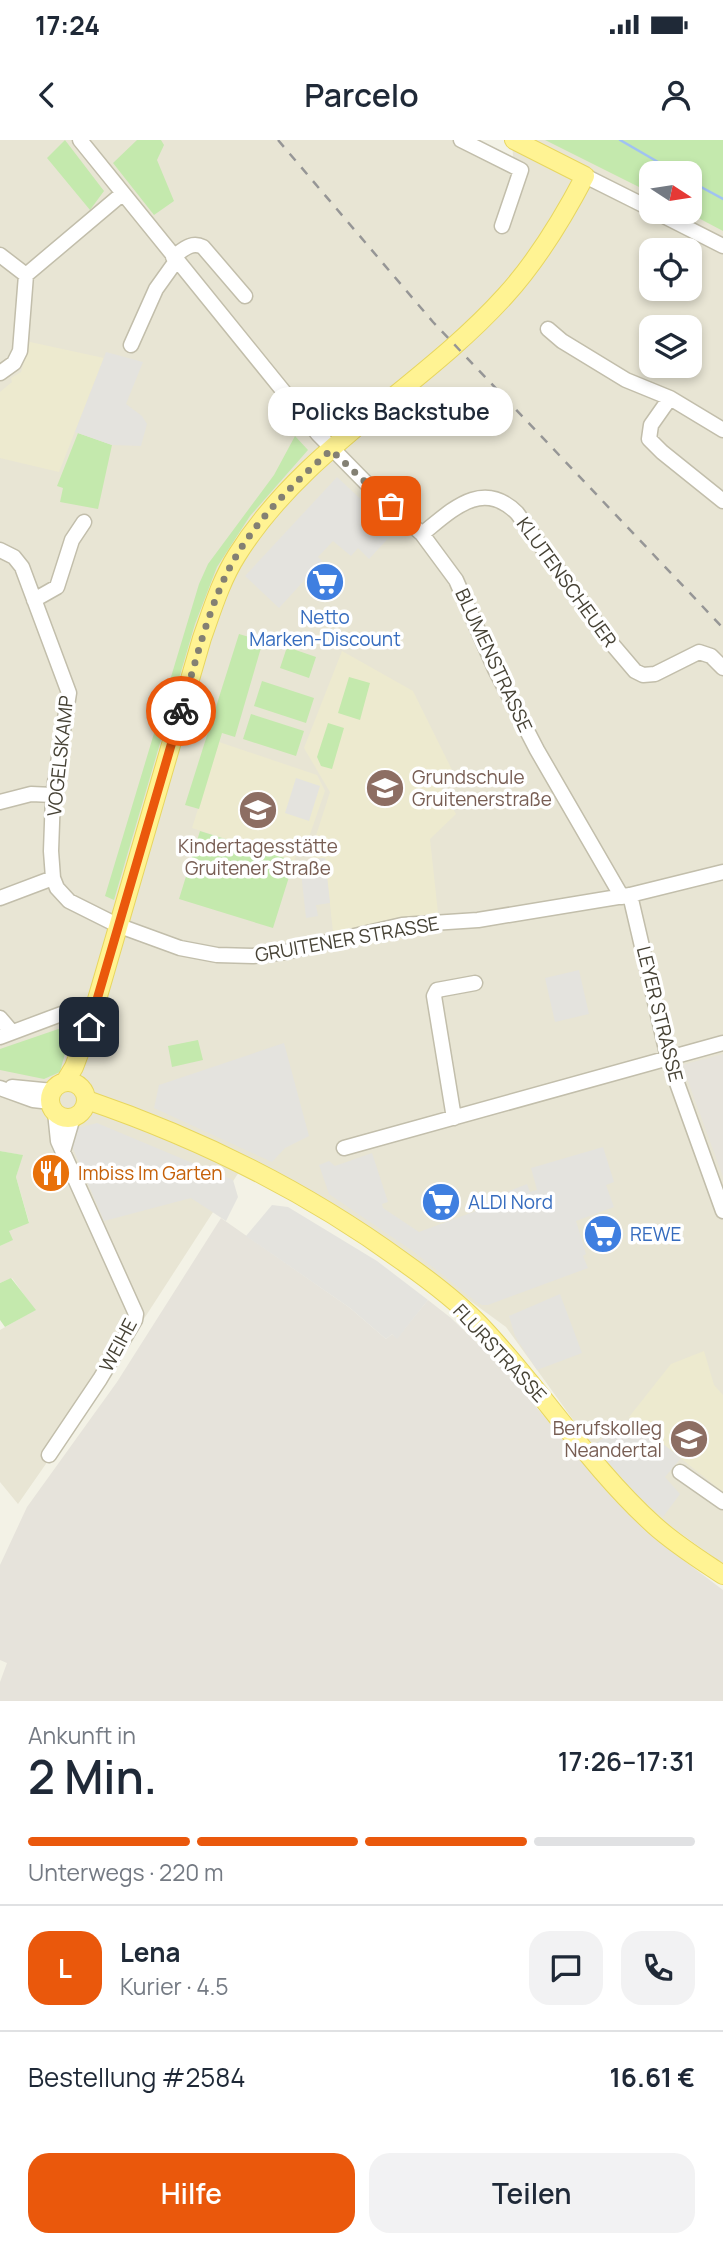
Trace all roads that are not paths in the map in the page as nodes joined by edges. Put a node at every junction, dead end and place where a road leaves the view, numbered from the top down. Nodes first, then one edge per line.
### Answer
1 (80, 140) edge
2 (461, 140) edge
3 (514, 140) edge
4 (585, 176) junction
5 (122, 194) junction
6 (639, 204) edge
7 (679, 224) edge
8 (502, 226) dead end
9 (723, 246) edge
10 (0, 255) edge
11 (175, 259) junction
12 (26, 275) junction
13 (245, 296) dead end
14 (548, 329) dead end
15 (131, 345) dead end
16 (0, 373) edge
17 (670, 398) junction
18 (723, 430) edge
19 (331, 450) junction
20 (723, 501) edge
21 (83, 522) dead end
22 (422, 534) junction
23 (0, 550) edge
24 (34, 600) junction
25 (723, 668) edge
26 (635, 671) junction
27 (650, 688) dead end
28 (53, 795) junction
29 (0, 802) edge
30 (723, 873) edge
31 (53, 878) junction
32 (626, 896) junction
33 (0, 898) edge
34 (117, 925) junction
35 (475, 983) dead end
36 (64, 1013) dead end
37 (0, 1018) edge
38 (6, 1035) edge
39 (723, 1043) edge
40 (668, 1058) junction
41 (0, 1087) edge
42 (68, 1100) junction
43 (454, 1118) junction
44 (344, 1148) dead end
45 (723, 1211) edge
46 (49, 1455) dead end
47 (680, 1472) dead end
48 (723, 1502) edge
49 (723, 1575) edge

1 - 5 street, BLUMENSTRASSE
2 - 8 street
3 - 4 main road
4 - 6 street
4 - 19 main road
5 - 11 street, BLUMENSTRASSE
5 - 12 street
7 - 9 street
10 - 12 street
11 - 13 street
11 - 15 street
11 - 19 street, BLUMENSTRASSE
12 - 16 street
14 - 17 street
17 - 18 street
17 - 20 street
19 - 22 street, BLUMENSTRASSE
19 - 34 main road
21 - 24 street
22 - 26 street, KLUTENSCHEUER
22 - 32 street, BLUMENSTRASSE
23 - 24 street, VOGELSKAMP
24 - 28 street, VOGELSKAMP
25 - 26 street
26 - 27 street, KLUTENSCHEUER
28 - 29 street
28 - 31 street, VOGELSKAMP
30 - 32 street, GRUITENER STRASSE
31 - 33 street
31 - 34 street
32 - 34 street, GRUITENER STRASSE
32 - 40 street, LEYER STRASSE
34 - 42 main road
35 - 43 street
36 - 38 street
37 - 38 street
39 - 40 street
40 - 43 street
40 - 45 street, LEYER STRASSE
41 - 42 street
42 - 46 street, WEIHE
42 - 49 main road, FLURSTRASSE
43 - 44 street
47 - 48 street

